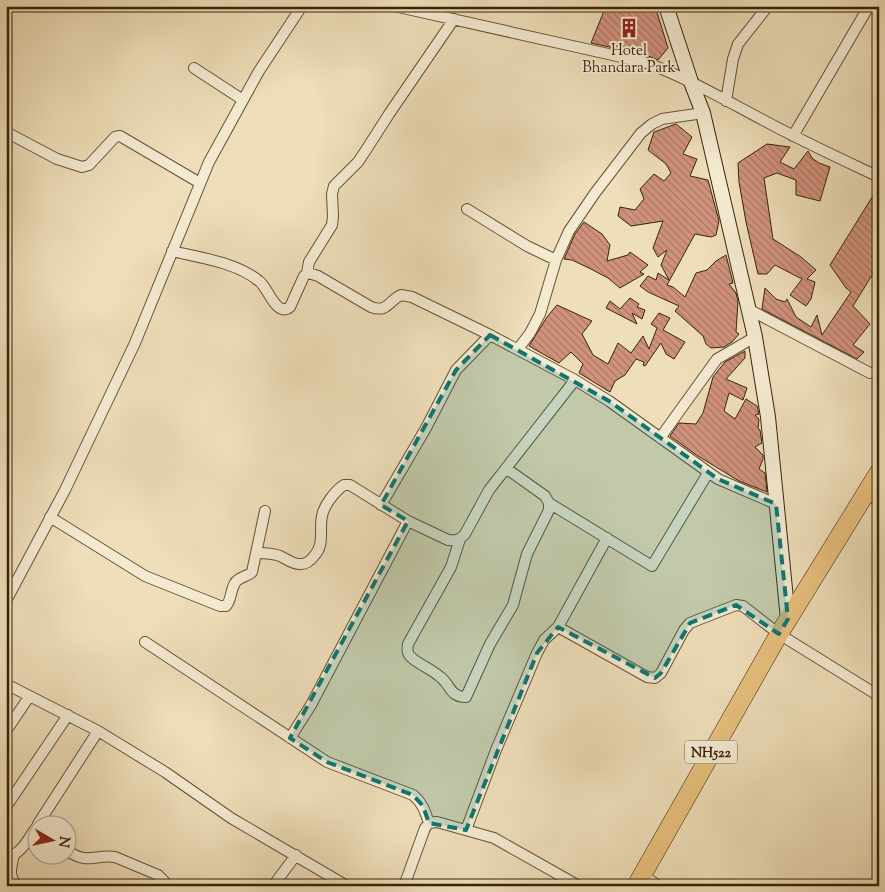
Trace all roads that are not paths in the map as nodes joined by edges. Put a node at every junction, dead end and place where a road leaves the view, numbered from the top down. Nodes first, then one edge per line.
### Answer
1 (302, 6) edge
2 (394, 6) edge
3 (666, 6) edge
4 (768, 6) edge
5 (869, 6) edge
6 (454, 19) junction
7 (194, 68) dead end
8 (691, 82) junction
9 (243, 100) junction
10 (726, 101) junction
11 (703, 113) junction
12 (6, 132) edge
13 (793, 136) junction
14 (879, 177) edge
15 (200, 183) junction
16 (467, 209) dead end
17 (172, 251) junction
18 (556, 260) junction
19 (307, 273) junction
20 (748, 309) junction
21 (490, 335) junction
22 (755, 337) junction
23 (518, 349) junction
24 (870, 373) dead end
25 (575, 380) junction
26 (660, 438) junction
27 (507, 469) junction
28 (879, 472) edge
29 (708, 473) junction
30 (872, 497) edge
31 (549, 503) junction
32 (776, 504) junction
33 (381, 505) junction
34 (265, 511) dead end
35 (50, 517) junction
36 (408, 521) junction
37 (606, 538) junction
38 (460, 539) junction
39 (257, 553) junction
40 (6, 600) edge
41 (788, 619) junction
42 (558, 627) junction
43 (779, 634) junction
44 (145, 642) dead end
45 (6, 684) edge
46 (879, 696) edge
47 (29, 697) junction
48 (68, 715) junction
49 (6, 731) edge
50 (98, 731) junction
51 (290, 738) junction
52 (6, 808) edge
53 (45, 814) edge
54 (429, 823) junction
55 (466, 830) junction
56 (28, 839) edge
57 (296, 855) junction
58 (10, 856) edge
59 (78, 857) edge
60 (639, 880) edge
61 (17, 886) edge
62 (163, 886) edge
63 (273, 886) edge
64 (348, 886) edge
65 (404, 886) edge
66 (579, 886) edge
67 (659, 886) edge

1 - 9 street
2 - 6 street
3 - 8 main road
4 - 10 street
5 - 13 street
6 - 8 street
6 - 19 street
7 - 9 street
8 - 10 street
8 - 11 main road
9 - 15 street
10 - 13 street
11 - 18 street
11 - 20 main road
12 - 15 street
13 - 14 street
15 - 17 street
16 - 18 street
17 - 19 street
17 - 35 street
18 - 23 street
19 - 21 street
20 - 22 main road
20 - 24 street
21 - 23 street
21 - 33 street
22 - 26 street
22 - 32 main road
23 - 25 street
25 - 26 street
25 - 27 street
26 - 29 street
27 - 31 street
27 - 38 street
28 - 30 highway, NH522
29 - 32 street
29 - 37 street
30 - 41 highway, NH522
31 - 37 street
31 - 38 street
32 - 41 main road
33 - 36 street
33 - 39 street
34 - 39 street
35 - 39 street
35 - 40 street
36 - 38 street
36 - 51 street
37 - 42 street
41 - 43 highway, NH522
42 - 43 street
42 - 55 street
43 - 46 street
43 - 60 highway, NH522
44 - 51 street
45 - 47 street
47 - 48 street
47 - 49 street
48 - 50 street
48 - 52 street
50 - 53 street
50 - 57 street
51 - 54 street
54 - 55 street
54 - 65 street
55 - 66 street
56 - 58 street
57 - 63 street
57 - 64 street
58 - 61 street
59 - 62 street
60 - 67 street

